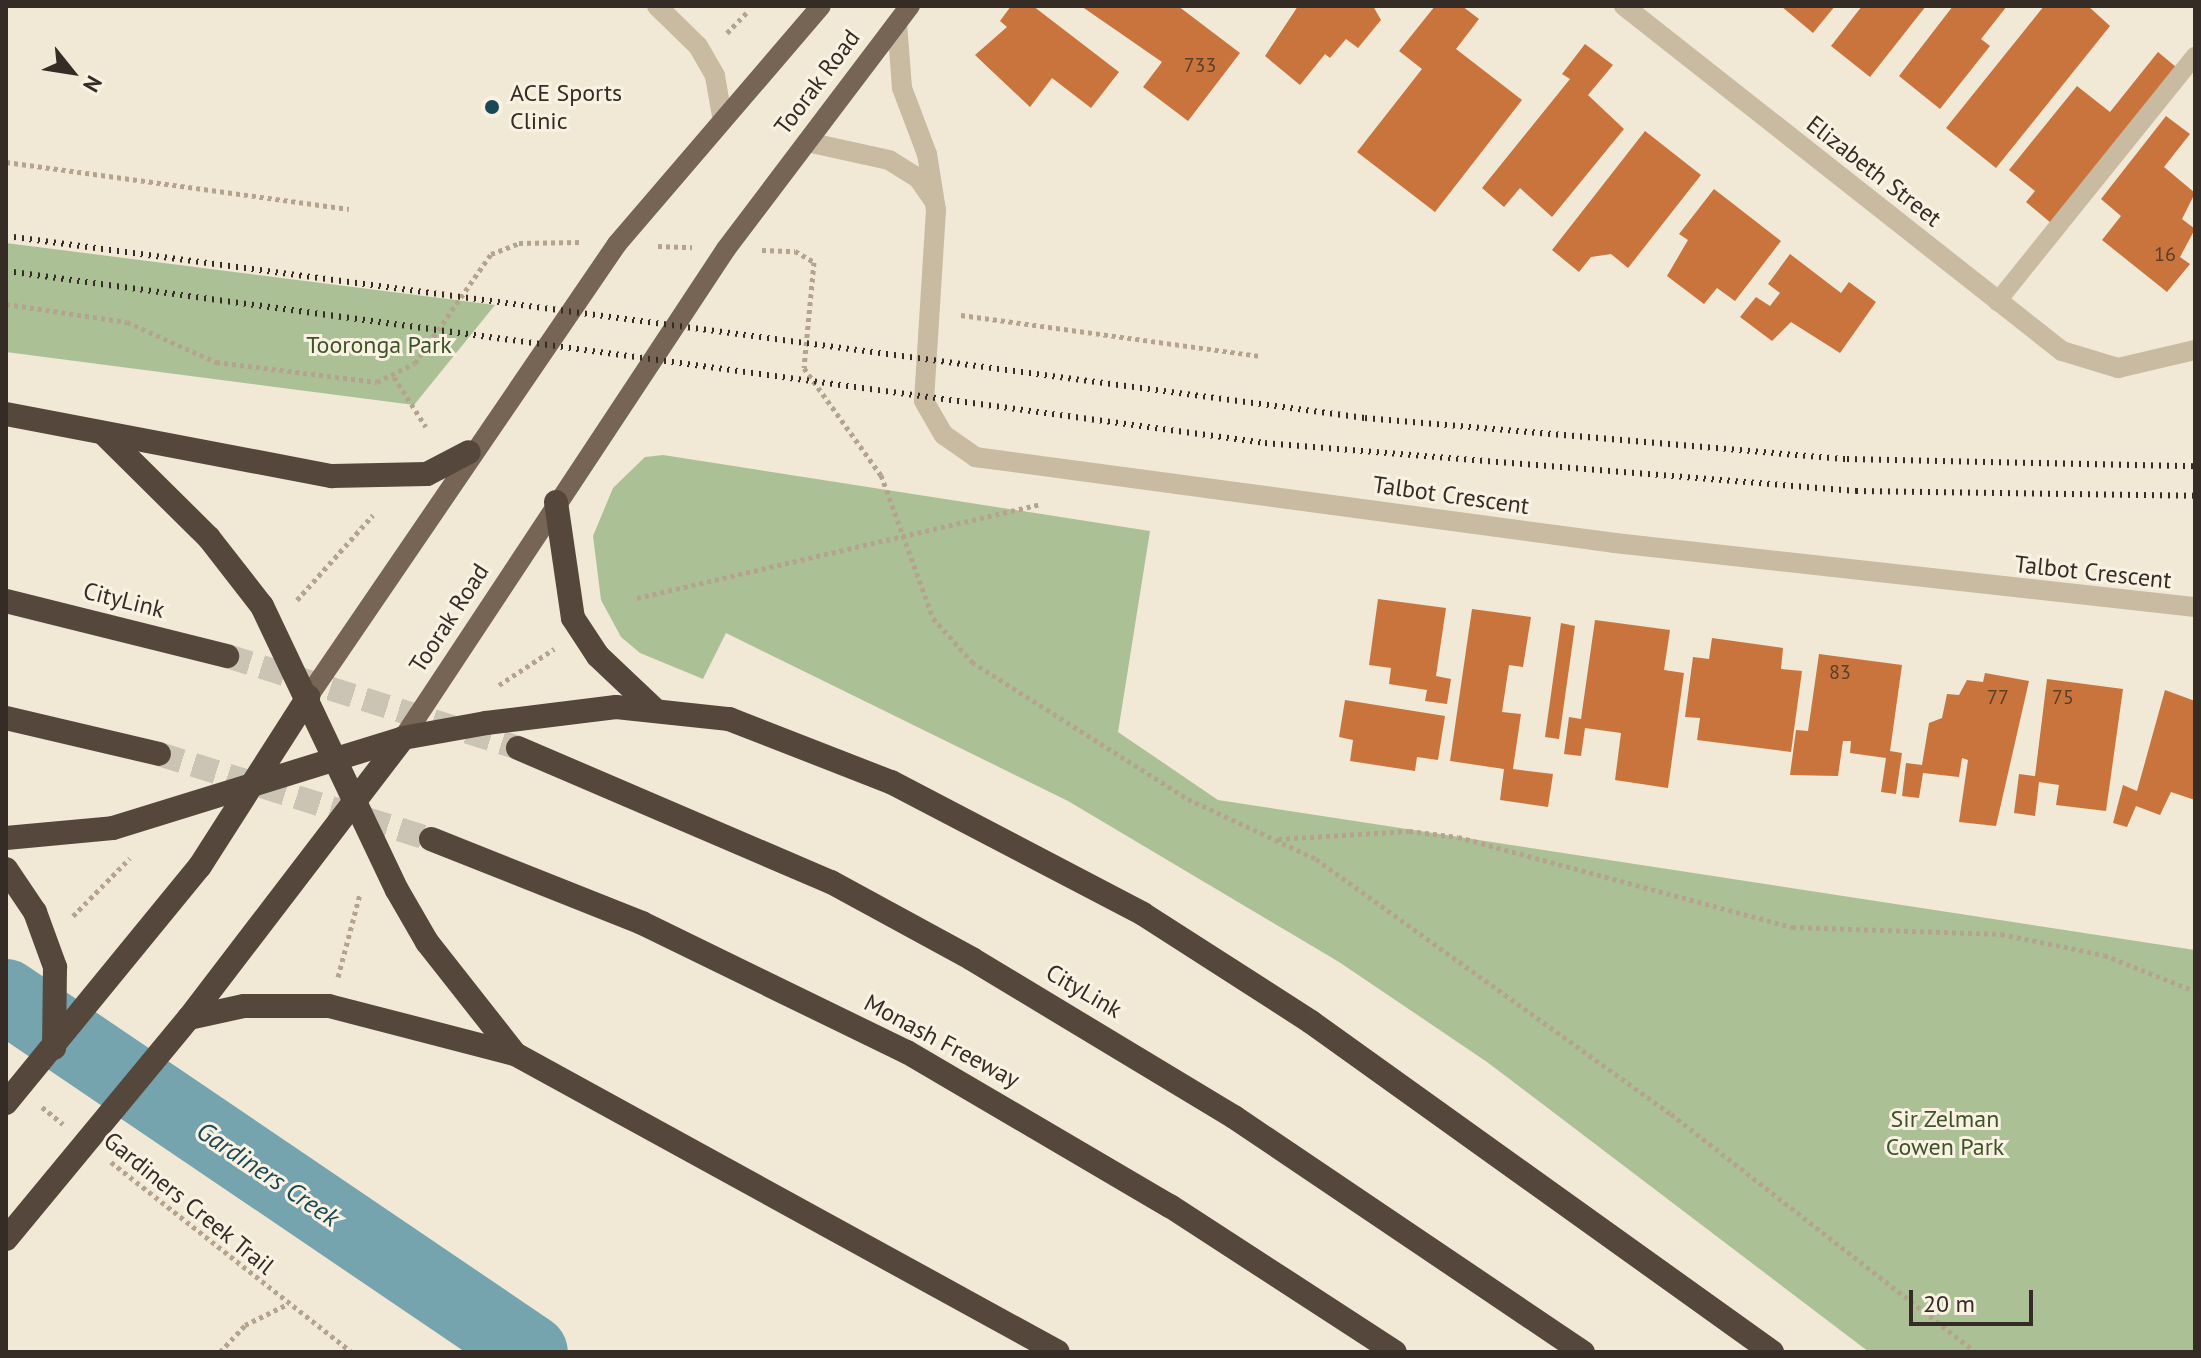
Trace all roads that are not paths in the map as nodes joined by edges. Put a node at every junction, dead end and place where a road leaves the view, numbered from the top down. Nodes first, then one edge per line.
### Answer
1 (657, 6) edge
2 (821, 6) edge
3 (910, 6) edge
4 (1624, 6) edge
5 (897, 23) junction
6 (2195, 56) edge
7 (722, 116) junction
8 (807, 142) junction
9 (936, 204) junction
10 (1997, 302) junction
11 (2195, 350) edge
12 (6, 414) edge
13 (105, 435) junction
14 (469, 452) junction
15 (556, 502) junction
16 (6, 601) edge
17 (2195, 607) edge
18 (227, 656) tunnel mouth
19 (308, 697) junction
20 (653, 708) junction
21 (6, 718) edge
22 (403, 738) junction
23 (518, 748) tunnel mouth
24 (159, 754) tunnel mouth
25 (335, 760) junction
26 (252, 786) junction
27 (356, 804) junction
28 (6, 838) edge
29 (431, 839) tunnel mouth
30 (6, 869) edge
31 (189, 1018) junction
32 (54, 1048) junction
33 (515, 1054) junction
34 (14, 1101) edge
35 (6, 1239) edge
36 (1058, 1352) edge
37 (1395, 1352) edge
38 (1583, 1352) edge
39 (1772, 1352) edge

1 - 7 street
2 - 7 main road, Toorak Road
3 - 5 main road, Toorak Road
4 - 10 street, Elizabeth Street
5 - 8 main road, Toorak Road
5 - 9 street, Talbot Crescent
6 - 10 lane
7 - 14 main road, Toorak Road
8 - 9 street
8 - 15 main road, Toorak Road
9 - 17 street, Talbot Crescent
10 - 11 street, Elizabeth Street
12 - 13 highway
13 - 14 highway
13 - 19 highway
14 - 19 main road, Toorak Road
15 - 20 highway
15 - 22 main road, Toorak Road
16 - 18 highway, CityLink
19 - 25 highway
19 - 26 highway, Toorak Road
20 - 22 highway
20 - 39 highway
21 - 24 highway
22 - 25 highway
22 - 27 highway, Toorak Road
23 - 38 highway, CityLink
25 - 26 highway
25 - 27 highway
26 - 28 highway
26 - 32 highway, Toorak Road
27 - 31 highway, Toorak Road
27 - 33 highway
29 - 37 highway, Monash Freeway
30 - 32 highway
31 - 33 highway
31 - 35 highway, Toorak Road
32 - 34 highway, Toorak Road
33 - 36 highway

